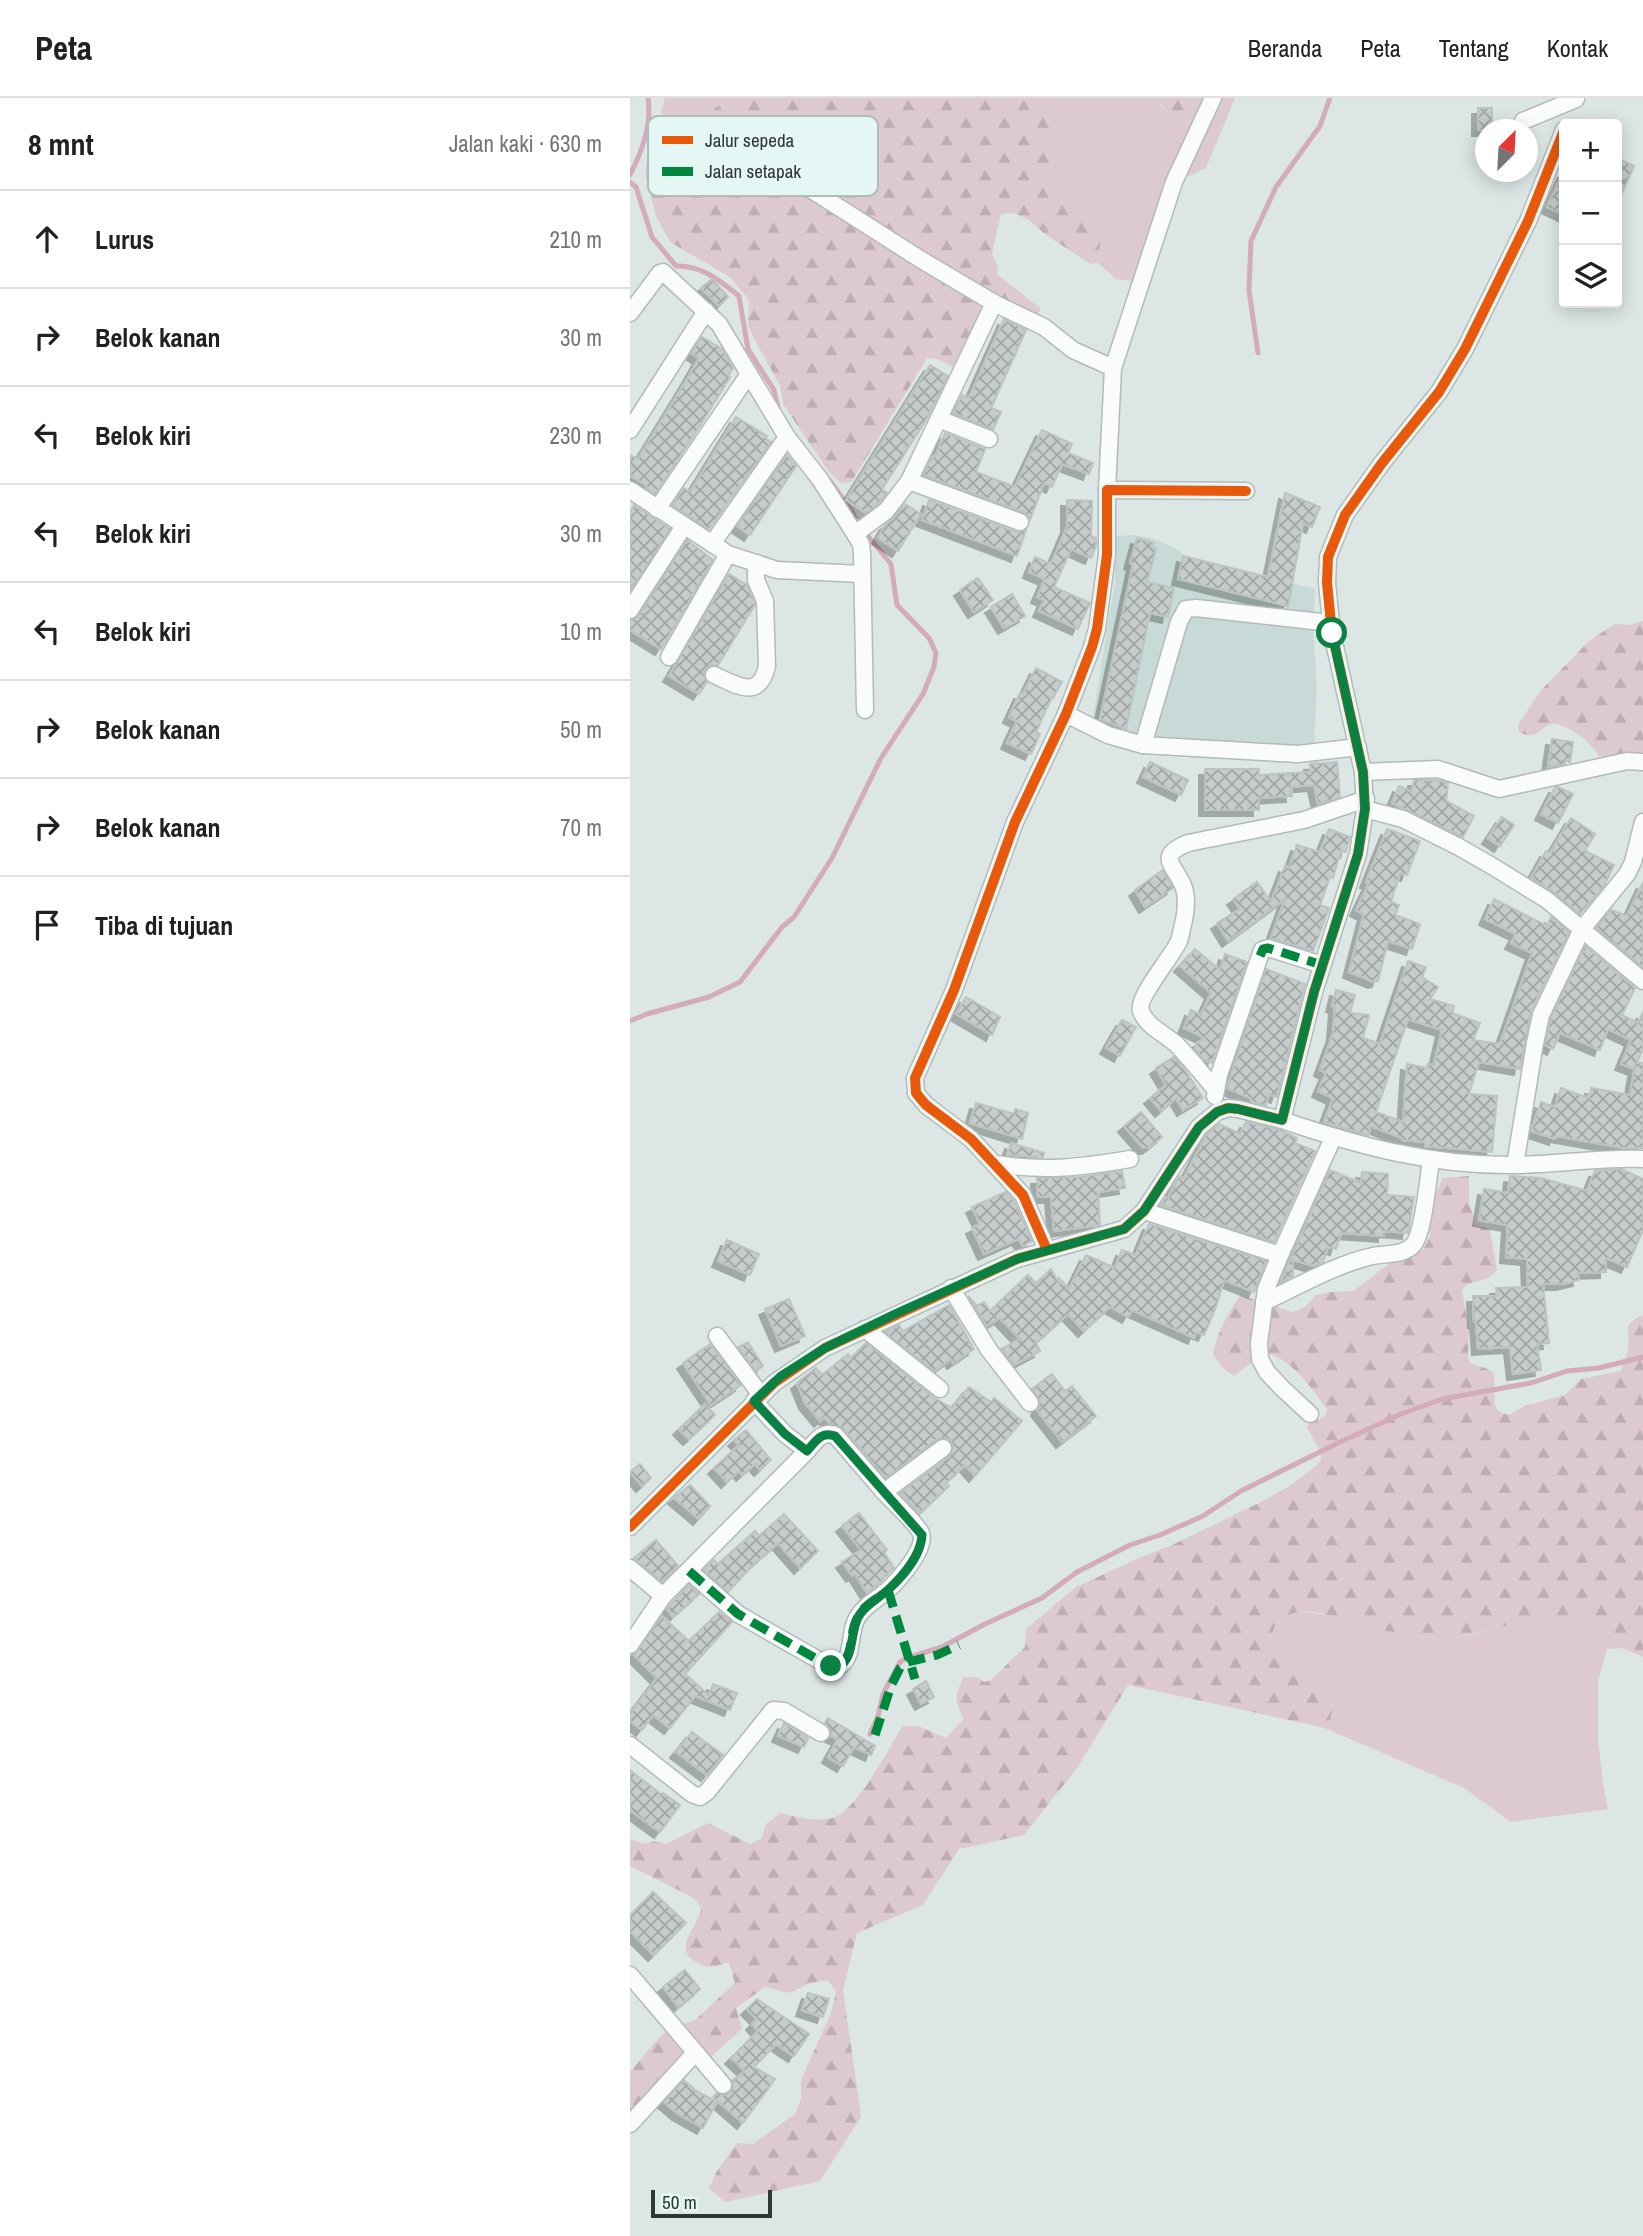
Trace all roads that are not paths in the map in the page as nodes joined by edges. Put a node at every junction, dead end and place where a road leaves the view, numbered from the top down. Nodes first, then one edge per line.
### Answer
1 (1213, 98) edge
2 (1576, 98) edge
3 (1528, 119) edge
4 (1568, 119) edge
5 (1559, 143) edge
6 (820, 196) edge
7 (994, 303) junction
8 (706, 311) junction
9 (630, 313) edge
10 (1113, 368) junction
11 (749, 374) junction
12 (939, 419) junction
13 (630, 430) edge
14 (787, 437) junction
15 (989, 439) dead end
16 (909, 481) junction
17 (630, 490) edge
18 (1107, 490) junction
19 (1246, 491) dead end
20 (657, 509) junction
21 (1020, 522) dead end
22 (684, 526) junction
23 (860, 530) junction
24 (712, 544) junction
25 (728, 554) junction
26 (756, 563) junction
27 (862, 573) junction
28 (630, 610) edge
29 (1330, 623) junction
30 (669, 657) dead end
31 (715, 675) dead end
32 (865, 710) dead end
33 (1066, 714) junction
34 (1143, 745) junction
35 (1358, 747) junction
36 (1643, 762) edge
37 (1363, 772) junction
38 (1365, 804) junction
39 (1643, 822) edge
40 (1582, 929) junction
41 (1322, 965) junction
42 (1643, 981) edge
43 (1215, 1088) junction
44 (1217, 1112) junction
45 (1282, 1120) junction
46 (1333, 1138) junction
47 (1130, 1159) dead end
48 (1643, 1159) edge
49 (1432, 1160) junction
50 (996, 1164) junction
51 (1515, 1165) junction
52 (1144, 1211) junction
53 (1047, 1250) junction
54 (1281, 1253) junction
55 (951, 1288) junction
56 (1264, 1302) junction
57 (865, 1329) junction
58 (717, 1336) dead end
59 (940, 1389) dead end
60 (758, 1398) junction
61 (1030, 1403) dead end
62 (1310, 1414) dead end
63 (943, 1448) dead end
64 (807, 1451) junction
65 (884, 1492) junction
66 (630, 1527) edge
67 (630, 1568) edge
68 (689, 1571) junction
69 (663, 1596) junction
70 (630, 1645) edge
71 (821, 1733) dead end
72 (630, 1745) edge
73 (630, 1975) edge
74 (695, 2053) junction
75 (723, 2085) dead end
76 (630, 2124) edge

1 - 10 street
2 - 3 street
2 - 4 street
5 - 29 street
6 - 7 street
7 - 10 street
7 - 12 street
8 - 9 street
8 - 11 street
8 - 13 street
10 - 18 street
11 - 14 street
11 - 20 street
12 - 15 street
12 - 16 street
14 - 23 street
14 - 24 street
16 - 21 street
16 - 23 street
17 - 20 street
18 - 19 street
18 - 33 street
20 - 22 street
22 - 24 street
22 - 28 street
23 - 27 street
24 - 25 street
25 - 26 street
25 - 30 street
26 - 27 street
26 - 31 street
27 - 32 street
29 - 34 street
29 - 35 street
33 - 34 street
33 - 50 street
34 - 35 street
35 - 37 street
36 - 37 street
37 - 38 street
38 - 40 street
38 - 41 street
38 - 43 street
39 - 40 street
40 - 42 street
40 - 51 street
41 - 43 street
41 - 45 street
43 - 44 street
44 - 45 street
44 - 52 street
45 - 46 street
46 - 49 street
46 - 54 street
47 - 50 street
48 - 51 street
49 - 51 street
49 - 56 street
50 - 53 street
52 - 53 street
52 - 54 street
53 - 55 street
54 - 56 street
55 - 57 street
55 - 61 street
56 - 62 street
57 - 59 street
57 - 60 street
58 - 60 street
60 - 64 street
60 - 66 street
63 - 65 street
64 - 65 street
64 - 68 street
65 - 68 street
67 - 69 street
68 - 69 street
69 - 70 street
71 - 72 street
73 - 74 street
74 - 75 street
74 - 76 street

